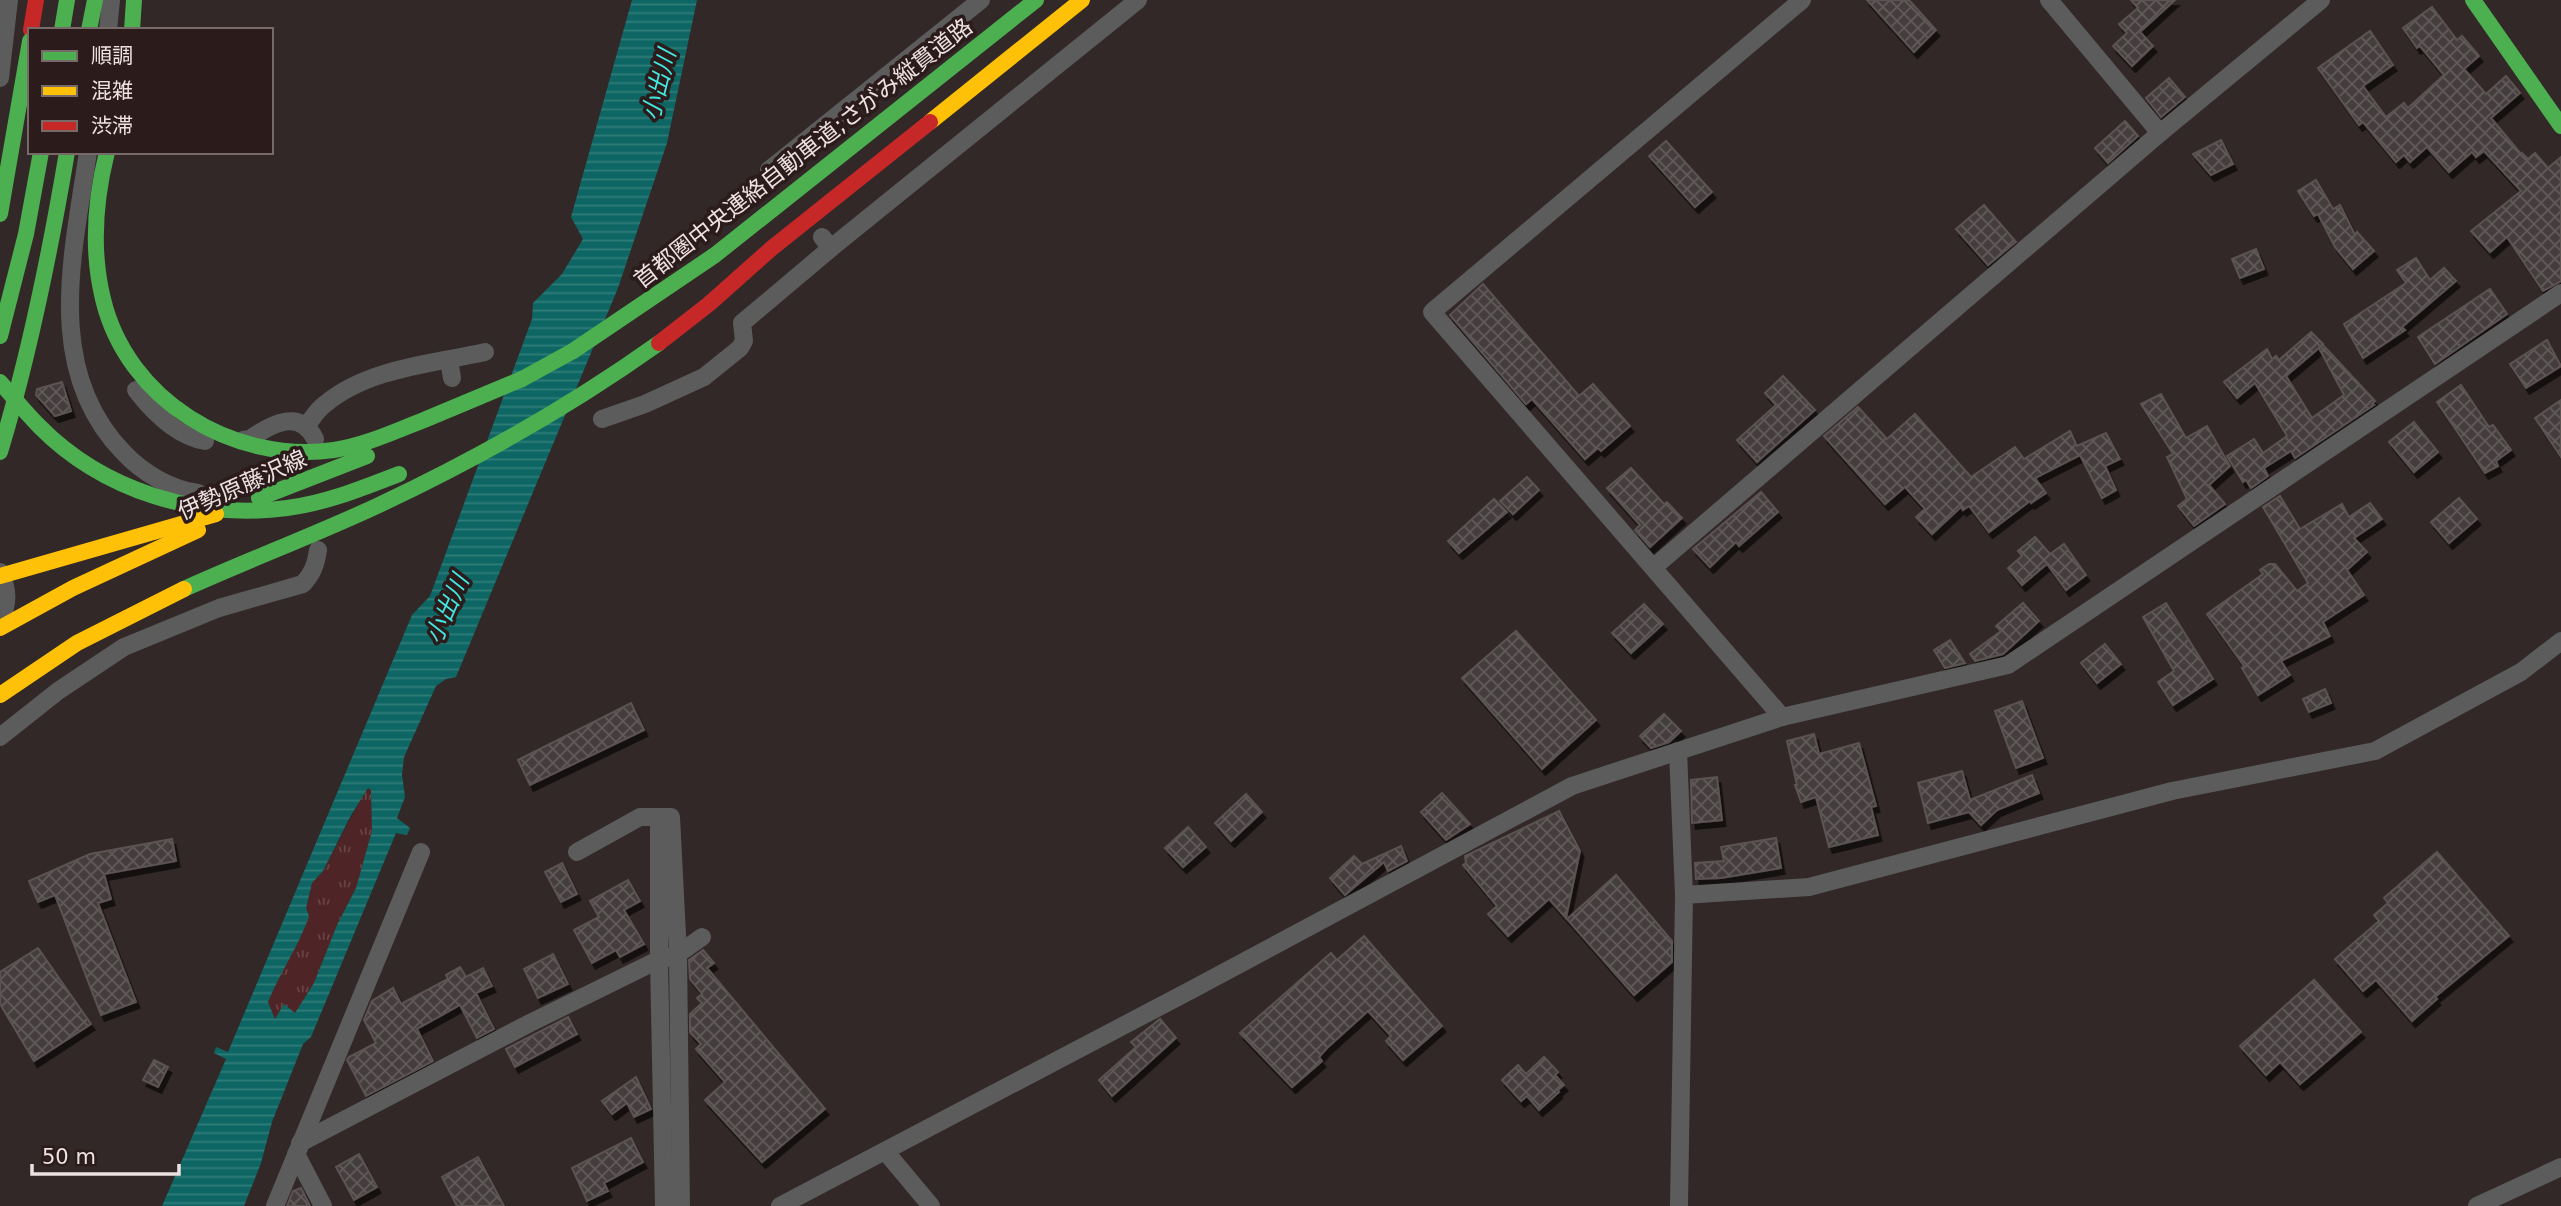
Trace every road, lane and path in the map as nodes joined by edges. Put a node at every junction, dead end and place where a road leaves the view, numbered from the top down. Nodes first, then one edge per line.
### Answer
1 (9, 0) edge
2 (36, 0) edge
3 (67, 0) edge
4 (95, 0) edge
5 (111, 0) edge
6 (134, 0) edge
7 (981, 0) edge
8 (1018, 0) edge
9 (1036, 0) edge
10 (1068, 0) edge
11 (1082, 0) edge
12 (1138, 0) edge
13 (1802, 0) edge
14 (2049, 0) edge
15 (2321, 0) edge
16 (2473, 0) edge
17 (32, 28) edge
18 (62, 28) edge
19 (89, 28) edge
20 (108, 28) edge
21 (132, 28) edge
22 (28, 53) edge
23 (0, 78) edge
24 (0, 111) edge
25 (28, 117) edge
26 (2561, 126) edge
27 (2160, 133) junction
28 (41, 154) edge
29 (67, 154) edge
30 (88, 154) edge
31 (107, 154) edge
32 (775, 178) dead end
33 (0, 214) edge
34 (76, 239) junction
35 (760, 258) junction
36 (2561, 293) edge
37 (0, 336) edge
38 (485, 352) dead end
39 (522, 379) junction
40 (0, 382) edge
41 (568, 384) dead end
42 (602, 419) dead end
43 (0, 452) edge
44 (417, 465) dead end
45 (280, 493) junction
46 (318, 550) dead end
47 (1654, 567) junction
48 (0, 574) edge
49 (164, 588) junction
50 (0, 621) edge
51 (0, 628) edge
52 (2561, 641) edge
53 (124, 647) junction
54 (0, 683) edge
55 (0, 695) edge
56 (1782, 717) junction
57 (0, 737) edge
58 (1678, 751) junction
59 (659, 817) junction
60 (421, 852) dead end
61 (577, 852) dead end
62 (1684, 895) junction
63 (702, 937) dead end
64 (678, 954) junction
65 (659, 961) junction
66 (298, 1149) junction
67 (885, 1152) junction
68 (2561, 1167) edge
69 (275, 1206) edge
70 (323, 1206) edge
71 (664, 1206) edge
72 (681, 1206) edge
73 (780, 1206) edge
74 (931, 1206) edge
75 (1679, 1206) edge
76 (2477, 1206) edge

1 - 23 street
2 - 17 main road
3 - 18 main road
4 - 19 main road
5 - 20 street
6 - 21 main road
7 - 32 street
8 - 45 main road, 伊勢原藤沢線
9 - 39 main road, 首都圏中央連絡自動車道;さがみ縦貫道路, bridge
10 - 49 main road
11 - 35 main road, bridge
12 - 42 street
13 - 47 street
14 - 27 street
15 - 27 street
16 - 26 main road
22 - 33 main road, bridge
24 - 25 street
27 - 47 street
28 - 37 main road
29 - 43 main road
30 - 34 street
31 - 39 main road, bridge
34 - 38 street
34 - 45 street
35 - 41 main road, bridge
35 - 55 main road, bridge
36 - 56 street
39 - 48 main road, bridge
40 - 44 main road, bridge
45 - 51 main road, 伊勢原藤沢線
46 - 53 street
47 - 56 street
48 - 50 street
49 - 53 street
49 - 54 main road
52 - 62 street
53 - 57 street
56 - 58 street
58 - 62 street
58 - 67 street
59 - 61 street
59 - 64 street
59 - 65 street
60 - 66 street
62 - 75 street
63 - 64 street
64 - 65 street
64 - 72 street
65 - 66 street
65 - 71 street
66 - 69 street
66 - 70 street
67 - 73 street
67 - 74 street
68 - 76 street

